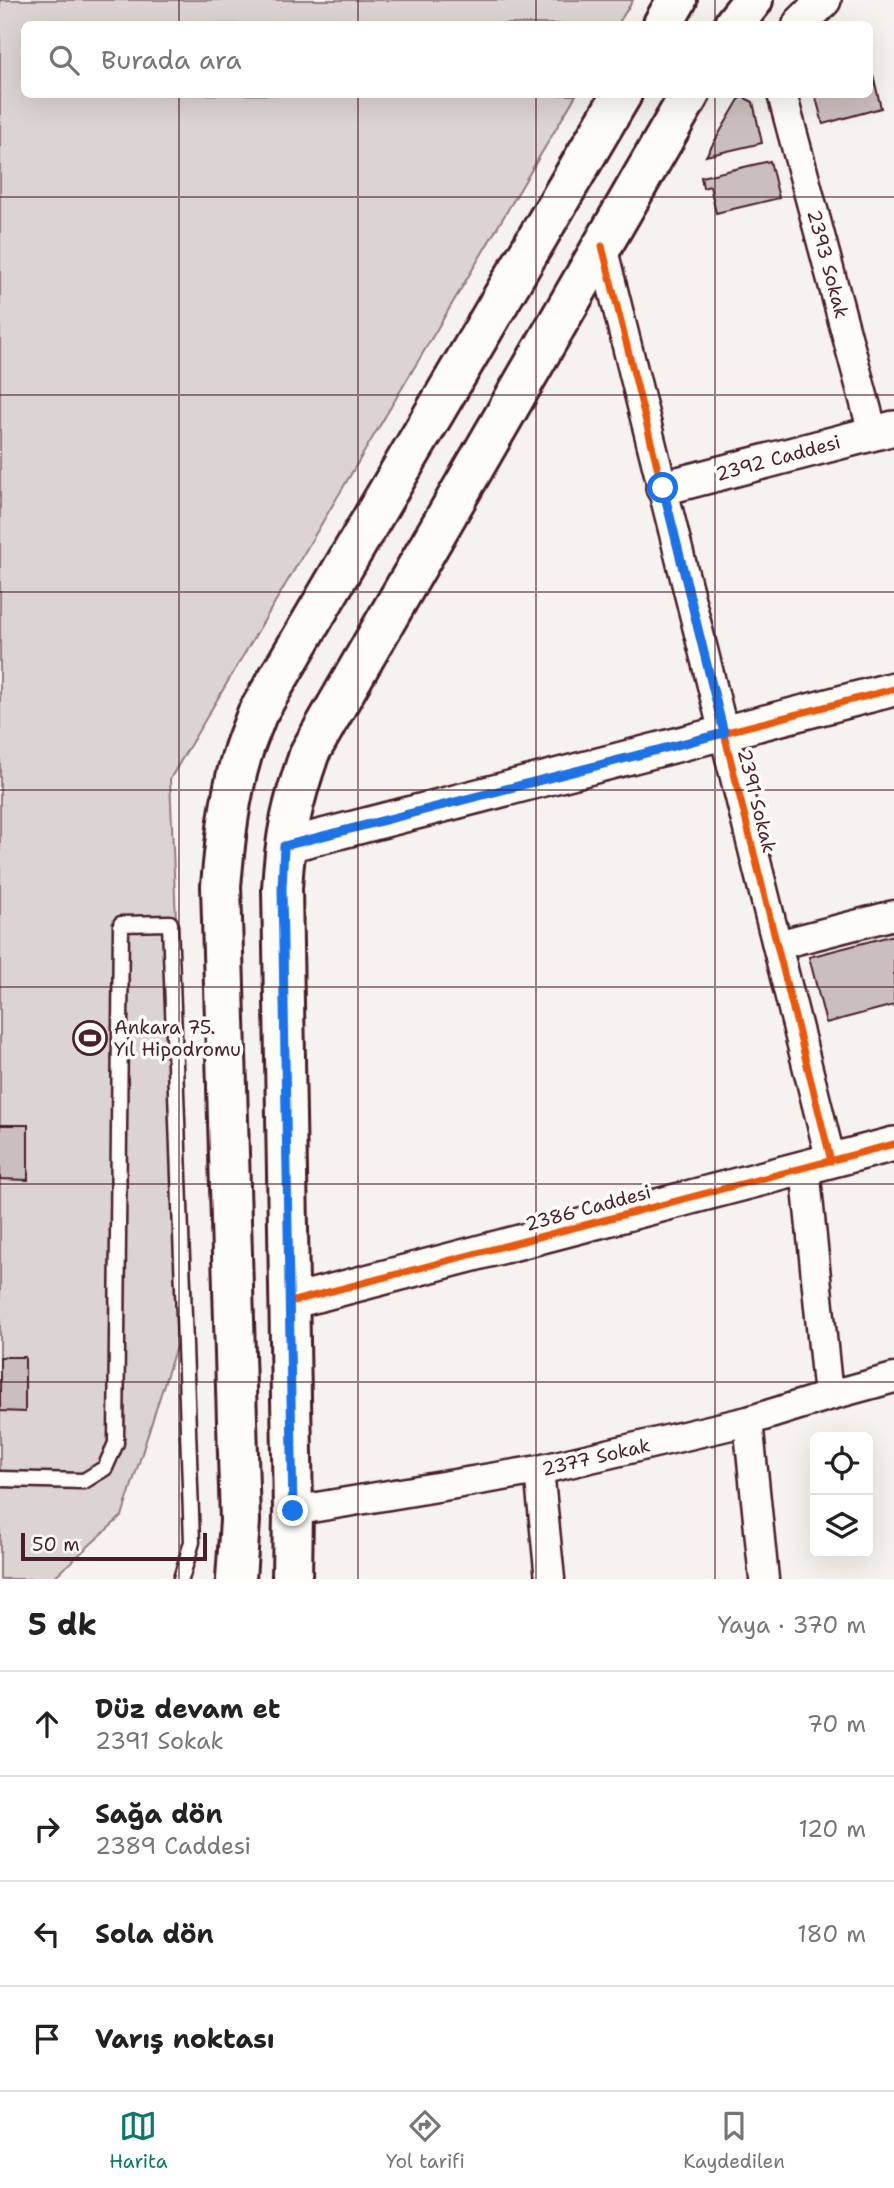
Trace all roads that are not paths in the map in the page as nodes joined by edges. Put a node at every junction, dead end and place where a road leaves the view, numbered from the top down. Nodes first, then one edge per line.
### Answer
1 (677, 0) edge
2 (824, 0) edge
3 (665, 21) edge
4 (803, 21) edge
5 (620, 98) edge
6 (688, 98) edge
7 (783, 98) edge
8 (602, 246) junction
9 (884, 430) edge
10 (663, 488) junction
11 (894, 689) edge
12 (724, 733) junction
13 (284, 846) junction
14 (894, 915) edge
15 (777, 944) junction
16 (894, 1144) edge
17 (818, 1164) junction
18 (289, 1302) junction
19 (894, 1378) edge
20 (828, 1395) junction
21 (748, 1421) junction
22 (539, 1470) junction
23 (0, 1479) edge
24 (293, 1511) junction
25 (181, 1579) edge
26 (236, 1579) edge
27 (292, 1579) edge
28 (550, 1579) edge
29 (764, 1579) edge

1 - 3 main road
2 - 4 street
5 - 26 main road
6 - 8 main road
7 - 9 street, 2393 Sokak
8 - 10 street, 2391 Sokak
8 - 13 main road
9 - 10 street, 2392 Caddesi
10 - 12 street, 2391 Sokak
11 - 12 street
12 - 13 street
12 - 15 street, 2391 Sokak
13 - 18 main road
14 - 15 street
15 - 17 street, 2391 Sokak
16 - 17 street, 2386 Caddesi
17 - 18 street, 2386 Caddesi
17 - 20 street, 2391 Sokak
18 - 24 main road
19 - 20 street, 2377 Sokak
20 - 21 street, 2377 Sokak
21 - 22 street, 2377 Sokak
21 - 29 street
22 - 24 street, 2377 Sokak
22 - 28 street
23 - 25 lane
24 - 27 main road

